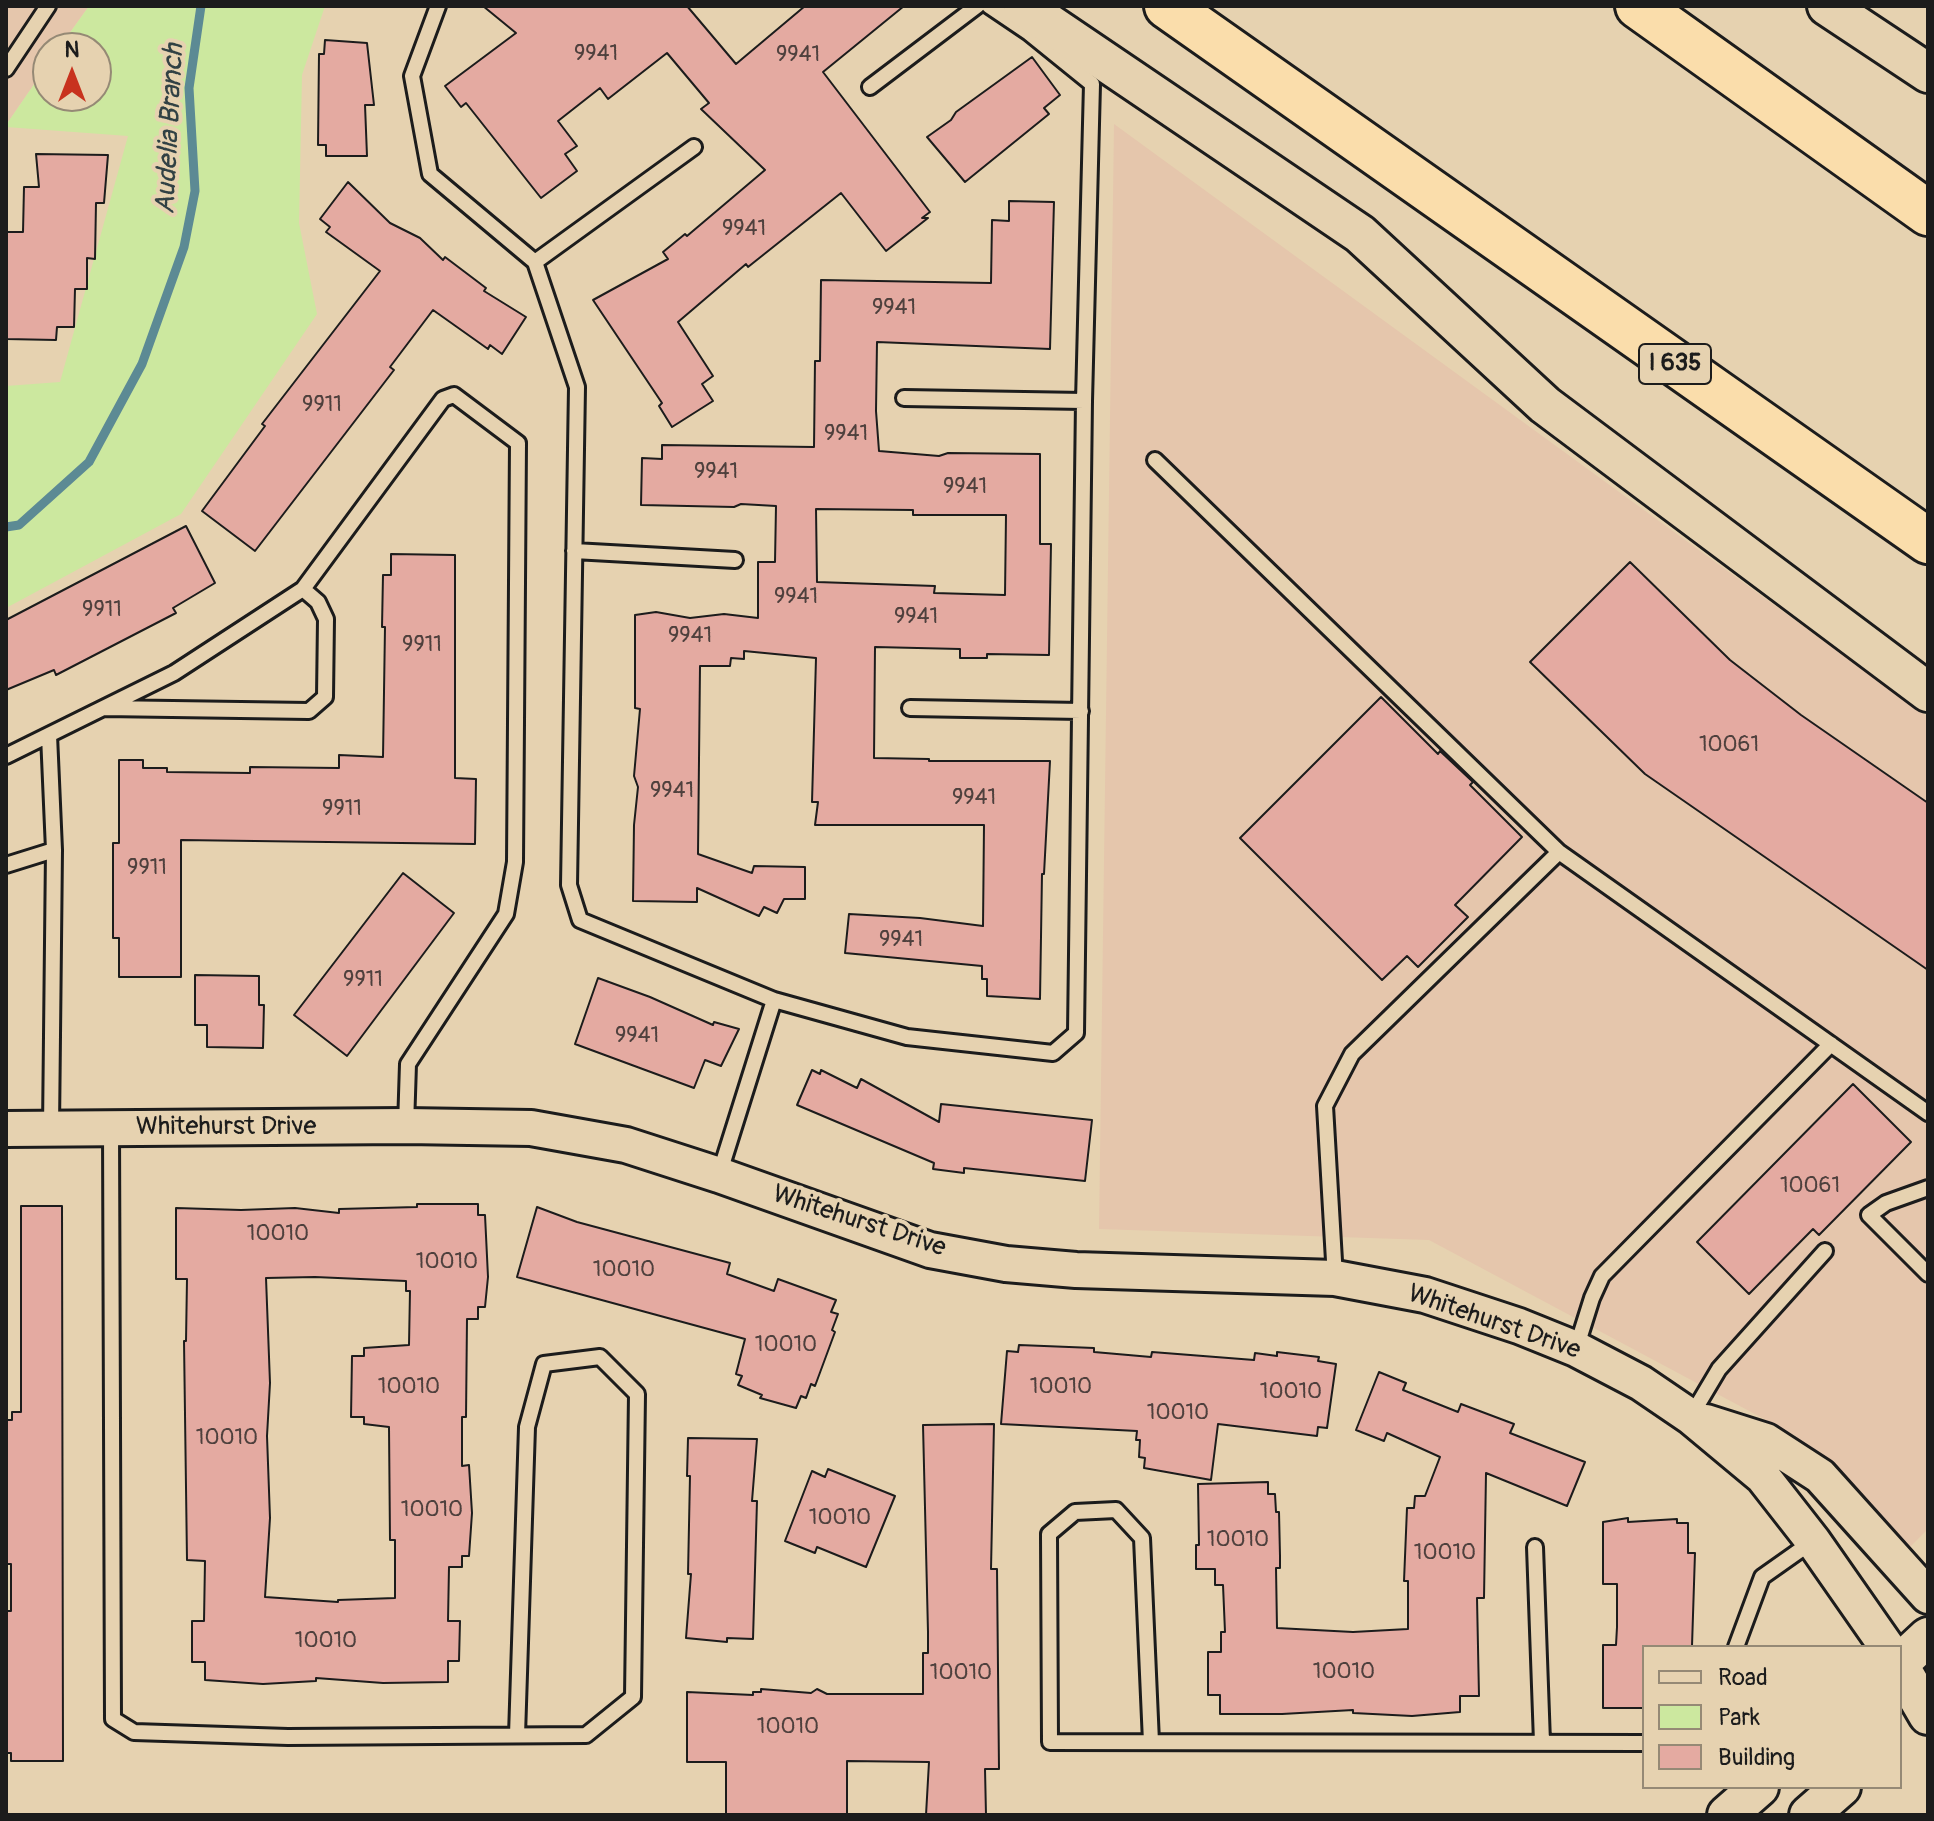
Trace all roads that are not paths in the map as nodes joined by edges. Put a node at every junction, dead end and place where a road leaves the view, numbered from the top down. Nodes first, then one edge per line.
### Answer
1 (48, 6) edge
2 (438, 6) edge
3 (977, 6) edge
4 (989, 6) edge
5 (1023, 6) edge
6 (1167, 6) edge
7 (1638, 6) edge
8 (1827, 6) edge
9 (6, 69) edge
10 (1928, 73) edge
11 (870, 87) dead end
12 (694, 147) dead end
13 (1928, 213) edge
14 (535, 262) junction
15 (904, 398) dead end
16 (1084, 401) junction
17 (1155, 460) dead end
18 (1928, 541) edge
19 (574, 551) junction
20 (735, 560) dead end
21 (303, 589) junction
22 (1928, 692) edge
23 (99, 708) junction
24 (910, 708) dead end
25 (1081, 711) junction
26 (49, 735) junction
27 (6, 756) edge
28 (54, 850) junction
29 (1559, 852) junction
30 (6, 865) edge
31 (774, 1000) junction
32 (1831, 1044) junction
33 (1928, 1113) edge
34 (406, 1126) junction
35 (111, 1127) junction
36 (51, 1128) junction
37 (6, 1129) edge
38 (719, 1175) junction
39 (1928, 1188) edge
40 (1825, 1251) dead end
41 (1928, 1274) edge
42 (1335, 1278) junction
43 (1576, 1349) junction
44 (1691, 1417) junction
45 (1813, 1541) junction
46 (1535, 1547) dead end
47 (1928, 1596) edge
48 (1928, 1637) edge
49 (1737, 1645) edge
50 (1886, 1645) edge
51 (1902, 1663) edge
52 (1902, 1670) edge
53 (1920, 1713) edge
54 (517, 1735) junction
55 (1151, 1742) junction
56 (1542, 1742) junction
57 (1642, 1743) edge
58 (1757, 1789) edge
59 (1839, 1789) edge
60 (1727, 1815) edge
61 (1809, 1815) edge

1 - 9 lane
2 - 14 lane
3 - 11 lane
4 - 16 lane
5 - 22 main road
6 - 18 highway, I 635
7 - 13 highway
8 - 10 main road
12 - 14 lane
14 - 19 lane
15 - 16 lane
16 - 25 lane
17 - 29 lane
19 - 20 lane
19 - 31 lane
21 - 23 lane
21 - 23 lane
21 - 34 lane
23 - 26 lane
24 - 25 lane
25 - 31 lane
26 - 27 lane
26 - 28 lane
28 - 30 lane
28 - 36 lane
29 - 32 lane
29 - 42 lane
31 - 38 lane
32 - 33 lane
32 - 43 lane
34 - 35 street, Whitehurst Drive
34 - 38 street, Whitehurst Drive
35 - 36 street, Whitehurst Drive
35 - 54 lane
36 - 37 street, Whitehurst Drive
38 - 42 street, Whitehurst Drive
39 - 41 lane
40 - 44 lane
42 - 43 street, Whitehurst Drive
43 - 44 street, Whitehurst Drive
44 - 45 street, Whitehurst Drive
44 - 47 street, Whitehurst Drive
45 - 49 lane
45 - 50 street, Whitehurst Drive
46 - 56 lane
48 - 51 main road
52 - 53 main road
54 - 54 lane
55 - 55 lane
55 - 56 lane
56 - 57 lane
58 - 60 main road
59 - 61 main road

